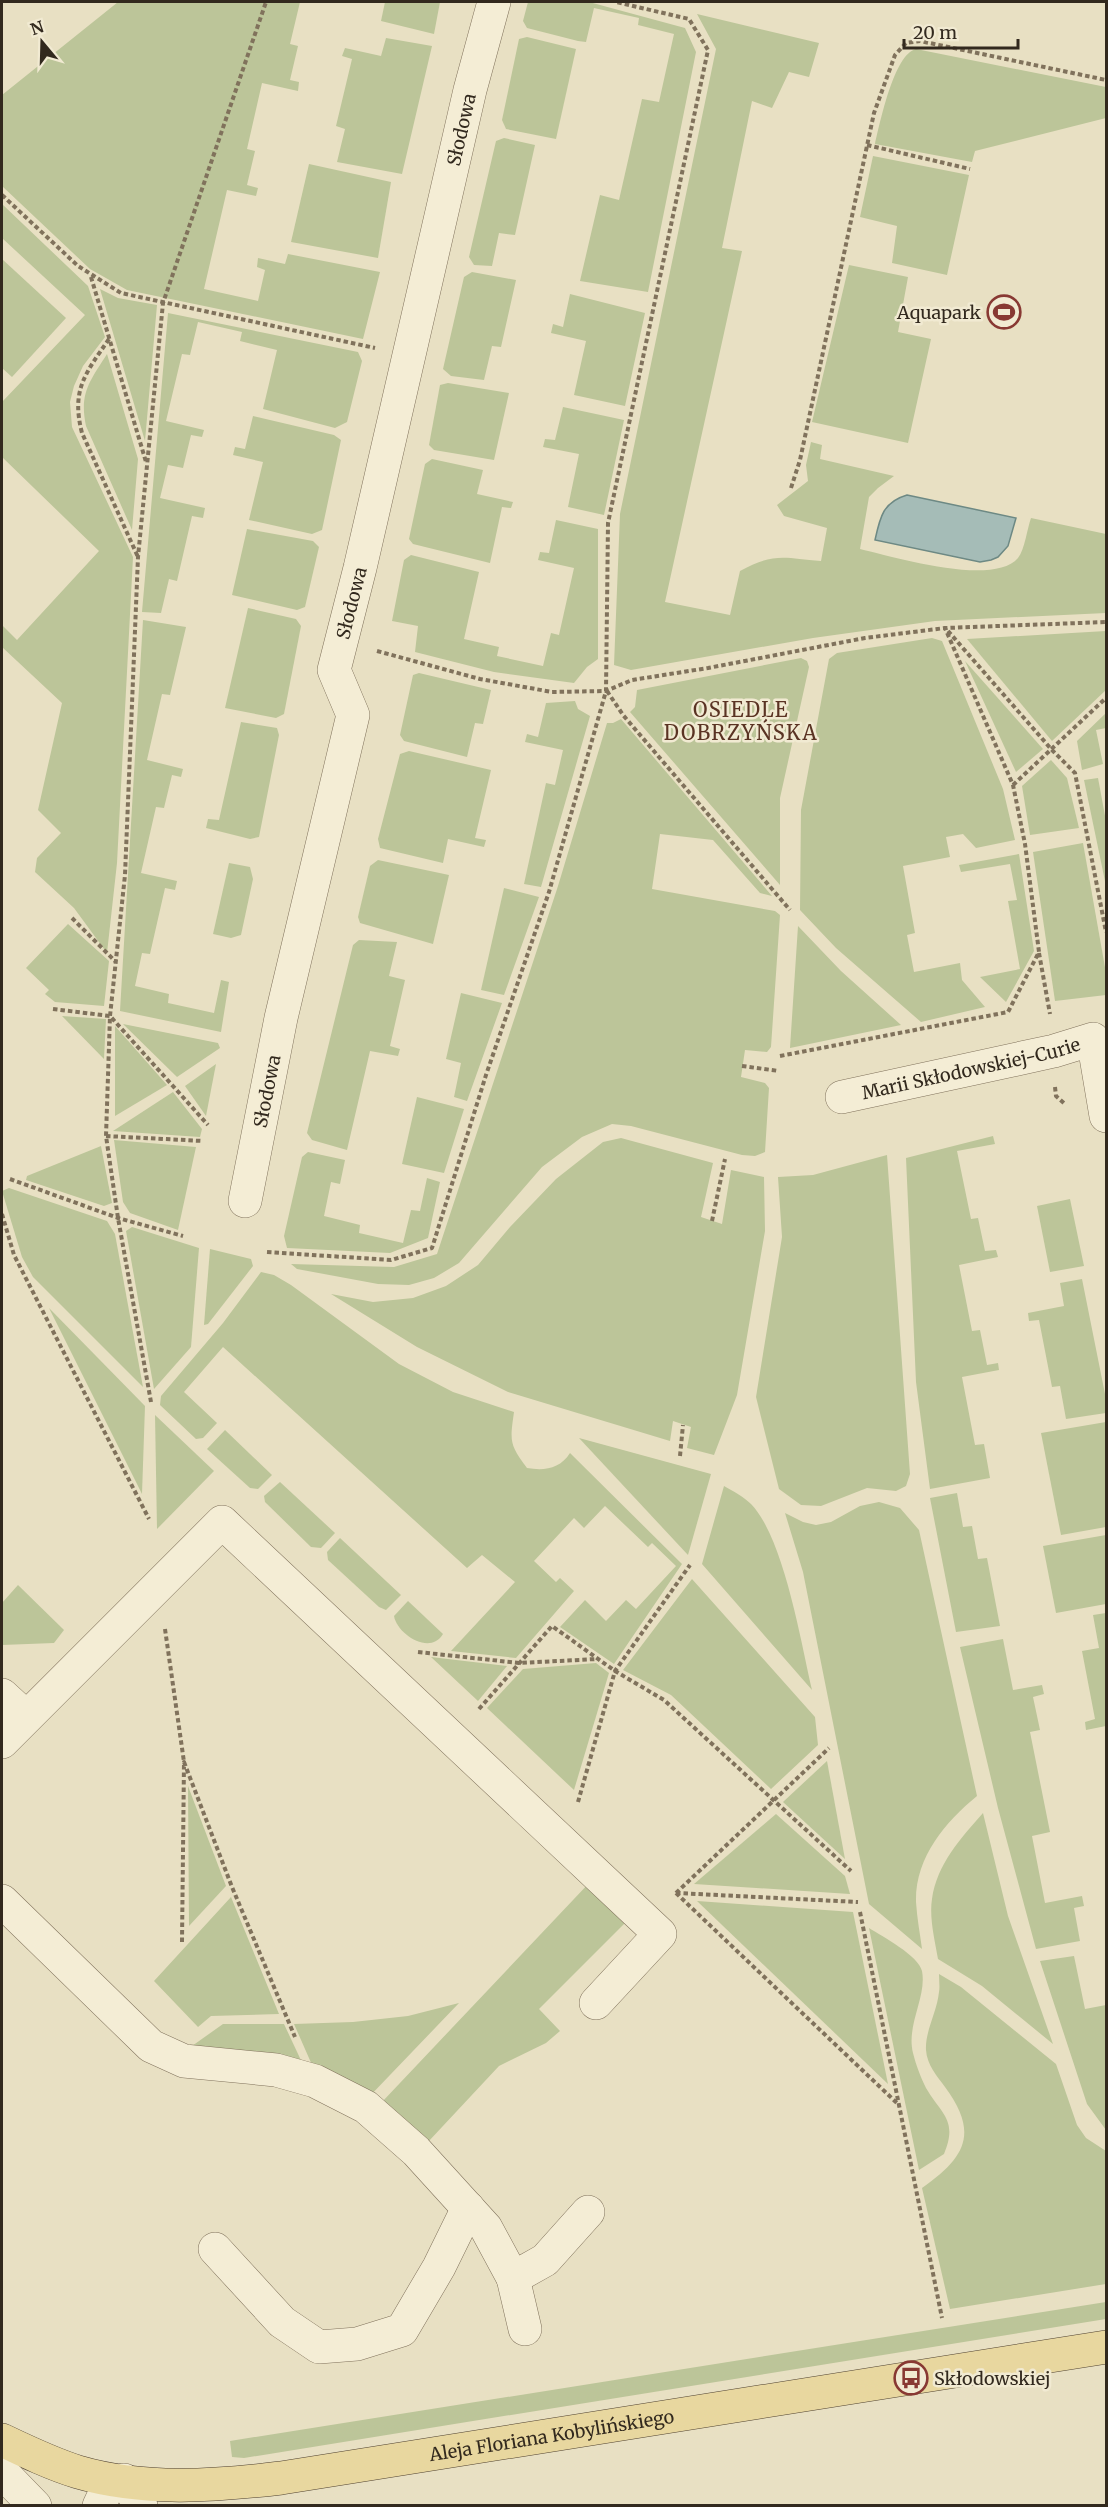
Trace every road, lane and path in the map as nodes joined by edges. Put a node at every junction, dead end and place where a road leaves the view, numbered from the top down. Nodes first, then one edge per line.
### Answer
1 (266, 2) edge
2 (494, 2) edge
3 (616, 2) edge
4 (1107, 80) edge
5 (867, 146) junction
6 (970, 169) dead end
7 (2, 195) edge
8 (91, 276) junction
9 (163, 303) junction
10 (109, 339) junction
11 (408, 355) junction
12 (147, 464) junction
13 (791, 488) dead end
14 (138, 557) junction
15 (1107, 622) edge
16 (945, 628) junction
17 (341, 642) junction
18 (606, 691) junction
19 (1107, 698) edge
20 (1052, 750) junction
21 (1013, 784) junction
22 (790, 910) dead end
23 (72, 918) dead end
24 (1107, 932) edge
25 (1039, 952) junction
26 (116, 962) junction
27 (53, 1009) dead end
28 (110, 1016) junction
29 (1054, 1051) junction
30 (780, 1056) dead end
31 (742, 1066) dead end
32 (779, 1071) dead end
33 (842, 1097) dead end
34 (1107, 1116) edge
35 (208, 1125) dead end
36 (106, 1136) junction
37 (203, 1141) dead end
38 (725, 1159) dead end
39 (10, 1179) dead end
40 (244, 1201) dead end
41 (2, 1214) edge
42 (118, 1218) junction
43 (712, 1221) dead end
44 (183, 1236) dead end
45 (267, 1252) dead end
46 (151, 1402) dead end
47 (683, 1425) dead end
48 (680, 1456) dead end
49 (148, 1519) dead end
50 (690, 1565) dead end
51 (159, 1584) junction
52 (418, 1652) dead end
53 (598, 1659) junction
54 (519, 1663) junction
55 (615, 1671) junction
56 (2, 1695) edge
57 (479, 1709) dead end
58 (26, 1717) junction
59 (2, 1742) edge
60 (829, 1748) dead end
61 (184, 1762) junction
62 (773, 1801) junction
63 (578, 1802) dead end
64 (851, 1871) dead end
65 (676, 1893) junction
66 (2, 1901) edge
67 (858, 1902) dead end
68 (860, 1912) dead end
69 (182, 1942) dead end
70 (596, 2003) dead end
71 (315, 2081) junction
72 (899, 2105) junction
73 (468, 2208) junction
74 (588, 2212) dead end
75 (215, 2249) dead end
76 (513, 2278) junction
77 (942, 2318) dead end
78 (525, 2329) dead end
79 (1107, 2348) edge
80 (2, 2440) edge
81 (2, 2472) edge
82 (221, 2485) junction
83 (133, 2493) edge
84 (35, 2505) edge
85 (99, 2505) edge
86 (176, 2505) edge

1 - 9 path
2 - 11 street, Słodowa
3 - 18 path
4 - 5 path
5 - 6 path
5 - 13 path
7 - 8 path
8 - 9 path
8 - 10 path
9 - 11 path
9 - 12 path
10 - 12 path
10 - 14 path
11 - 17 street, Słodowa
12 - 14 path
14 - 26 path
15 - 16 path
16 - 18 path
16 - 20 path
16 - 21 path
17 - 18 path
17 - 40 street, Słodowa
18 - 22 path
18 - 45 path
19 - 20 path
20 - 21 path
20 - 24 path
21 - 25 path
23 - 26 path
25 - 29 path
25 - 30 path
26 - 28 path
27 - 28 path
28 - 35 path
28 - 36 path
29 - 33 street, Marii Skłodowskiej-Curie
29 - 34 street, Marii Skłodowskiej-Curie
31 - 32 path
36 - 37 path
36 - 42 path
38 - 43 path
39 - 42 path
41 - 49 path
42 - 44 path
42 - 46 path
47 - 48 path
50 - 55 path
51 - 58 street
51 - 61 path
51 - 70 street
52 - 54 path
53 - 54 path
53 - 54 path
53 - 55 path
54 - 57 path
55 - 62 path
55 - 63 path
56 - 58 street
58 - 59 street
60 - 62 path
61 - 69 path
61 - 71 path
62 - 64 path
62 - 65 path
65 - 67 path
65 - 72 path
66 - 71 street
68 - 72 path
71 - 73 street
72 - 77 path
73 - 75 street
73 - 76 street
74 - 76 street
76 - 78 street
79 - 82 main road, Aleja Floriana Kobylińskiego
80 - 83 main road, Aleja Floriana Kobylińskiego
81 - 84 street
82 - 83 main road, Aleja Floriana Kobylińskiego
82 - 86 street
83 - 85 street

